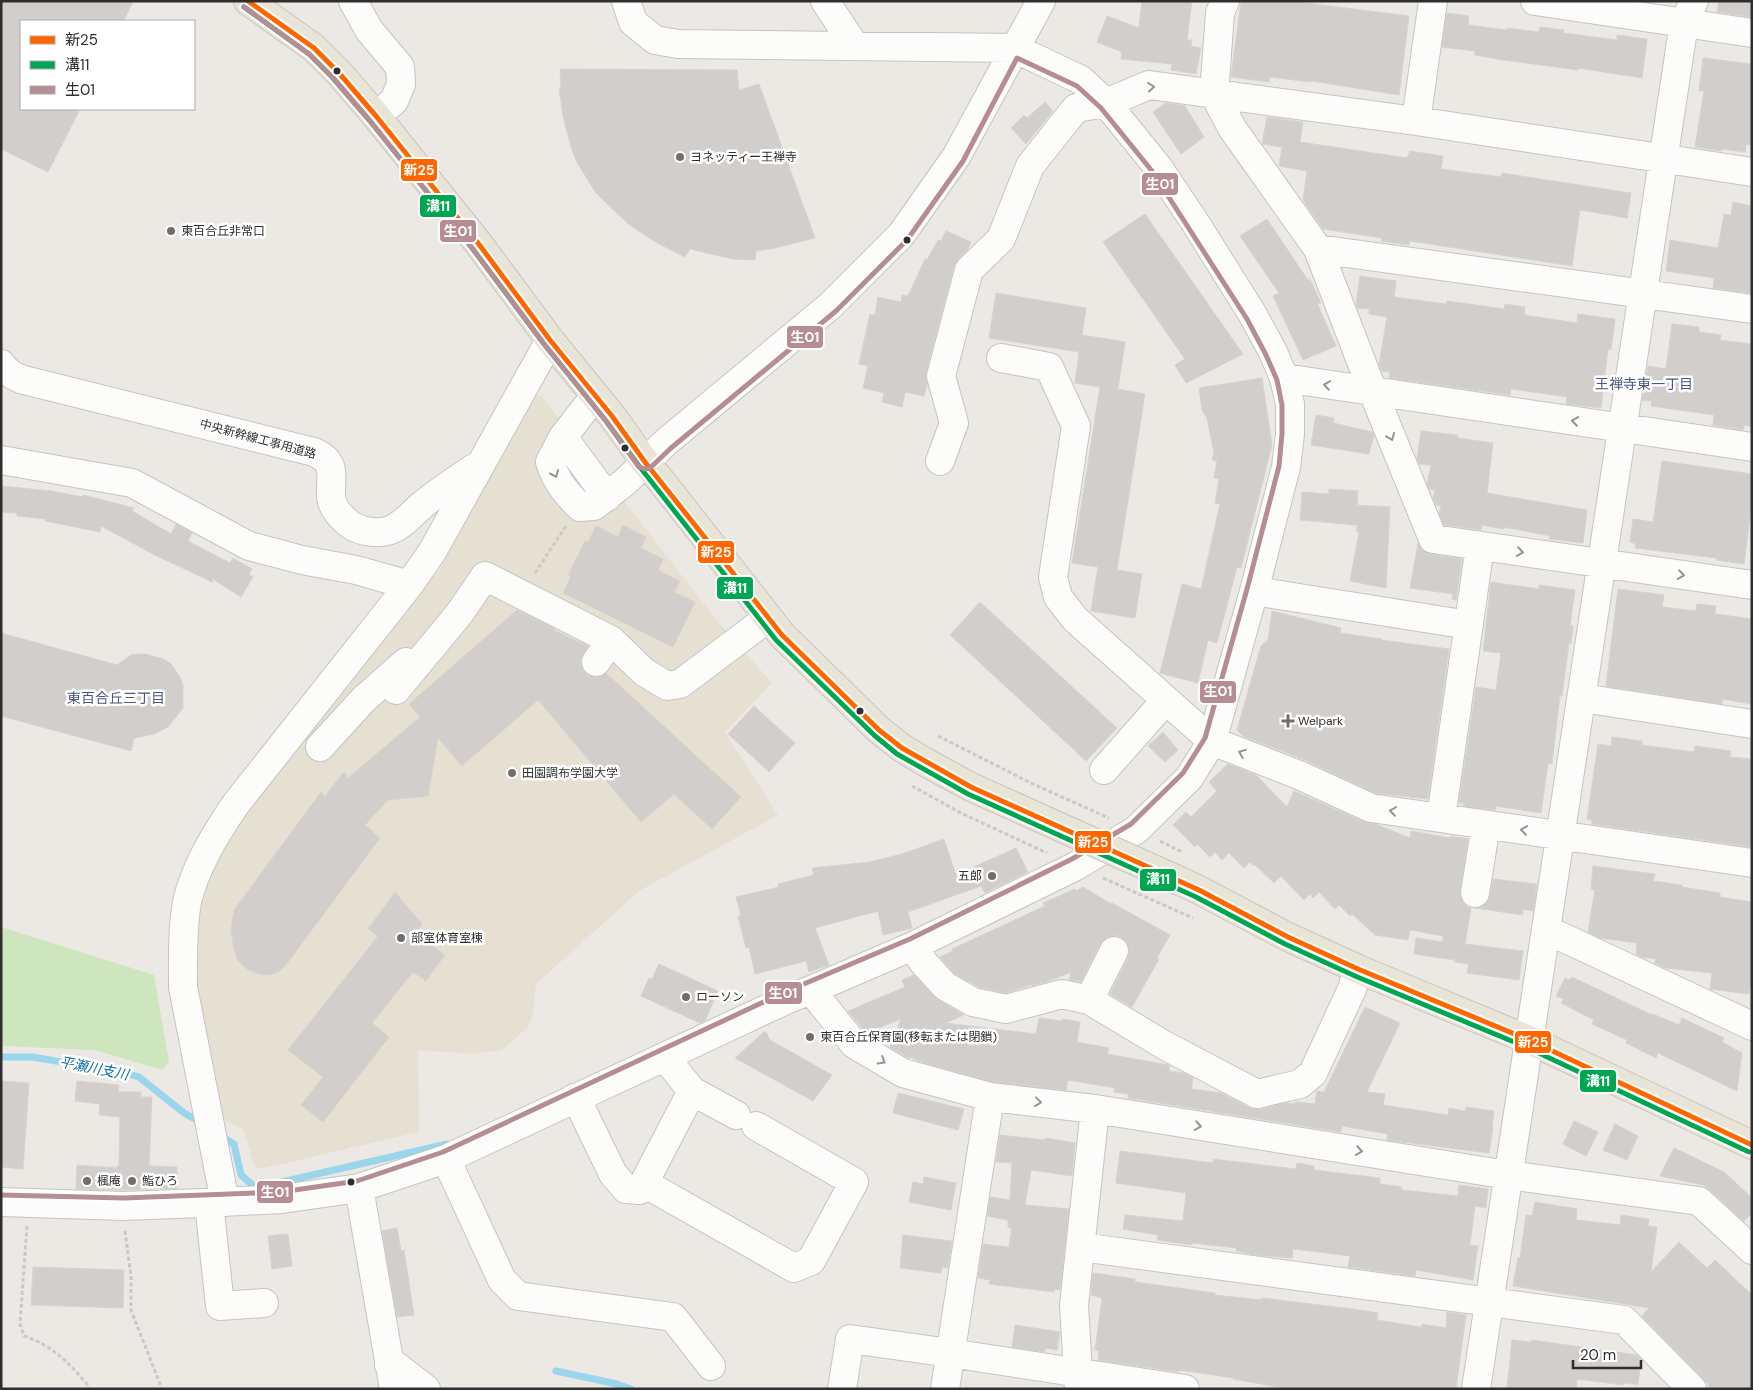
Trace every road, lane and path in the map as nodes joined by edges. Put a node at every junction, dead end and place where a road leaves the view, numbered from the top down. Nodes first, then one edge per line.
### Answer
1 (248, 1) edge
2 (353, 1) edge
3 (626, 1) edge
4 (825, 1) edge
5 (1041, 1) edge
6 (1225, 1) edge
7 (1433, 1) edge
8 (1534, 1) edge
9 (1689, 12) edge
10 (1752, 33) edge
11 (854, 45) junction
12 (1014, 48) junction
13 (1214, 94) junction
14 (1106, 103) junction
15 (376, 116) junction
16 (1416, 121) junction
17 (1664, 159) junction
18 (1752, 172) edge
19 (1318, 249) junction
20 (1643, 293) junction
21 (1752, 310) edge
22 (550, 340) junction
23 (1001, 358) dead end
24 (1, 364) edge
25 (1284, 378) junction
26 (1373, 392) junction
27 (595, 396) junction
28 (1623, 428) junction
29 (563, 437) junction
30 (1752, 447) edge
31 (1, 460) edge
32 (940, 461) dead end
33 (481, 462) junction
34 (645, 462) junction
35 (607, 497) junction
36 (580, 507) junction
37 (1480, 546) junction
38 (1602, 564) junction
39 (409, 585) junction
40 (1752, 585) edge
41 (1254, 591) junction
42 (520, 594) junction
43 (768, 618) junction
44 (1469, 625) junction
45 (611, 640) junction
46 (432, 647) junction
47 (596, 662) dead end
48 (396, 690) dead end
49 (1582, 698) junction
50 (1166, 700) junction
51 (1752, 724) edge
52 (938, 736) dead end
53 (1212, 741) junction
54 (320, 747) dead end
55 (1104, 770) dead end
56 (909, 784) dead end
57 (1441, 818) junction
58 (1112, 819) dead end
59 (1486, 824) junction
60 (1561, 835) junction
61 (1049, 854) dead end
62 (1752, 863) edge
63 (1100, 876) dead end
64 (1475, 893) dead end
65 (1192, 918) dead end
66 (1547, 930) junction
67 (914, 946) junction
68 (1114, 951) dead end
69 (1358, 969) junction
70 (811, 990) junction
71 (1089, 1000) junction
72 (1752, 1026) edge
73 (1529, 1040) junction
74 (665, 1057) junction
75 (692, 1091) junction
76 (990, 1097) junction
77 (574, 1098) junction
78 (1095, 1110) junction
79 (1752, 1145) edge
80 (446, 1159) junction
81 (1508, 1175) junction
82 (648, 1185) junction
83 (358, 1188) junction
84 (1, 1202) edge
85 (217, 1202) junction
86 (27, 1226) dead end
87 (125, 1227) dead end
88 (1081, 1247) junction
89 (1752, 1250) edge
90 (1490, 1302) junction
91 (264, 1303) dead end
92 (950, 1353) junction
93 (711, 1366) dead end
94 (392, 1377) edge
95 (1078, 1381) edge
96 (88, 1389) edge
97 (162, 1389) edge
98 (426, 1389) edge
99 (842, 1389) edge
100 (945, 1389) edge
101 (1185, 1389) edge
102 (1476, 1389) edge
103 (1692, 1389) edge

1 - 15 main road
2 - 15 street
3 - 11 street
4 - 11 street
5 - 12 street
6 - 13 street
7 - 16 street
8 - 9 street
9 - 10 street
9 - 17 street
11 - 12 street
12 - 14 street
12 - 34 street
14 -> 13 street
13 - 16 street
13 - 19 street
14 - 25 street
14 - 32 street
15 - 22 main road
16 - 17 street
17 - 18 street
17 - 20 street
19 - 20 street
19 - 26 street
20 - 21 street
20 - 28 street
22 - 27 main road
22 - 33 street
23 - 50 street
24 - 33 street, 中央新幹線工事用道路
26 -> 25 street
25 - 41 street
28 -> 26 street
26 -> 37 street
27 - 29 street
27 - 34 main road
28 - 30 street
28 - 38 street
29 - 35 street
29 -> 36 street
31 - 39 street
33 - 39 street
34 - 35 street
34 - 43 main road
35 - 36 street
36 - 42 path
37 -> 38 street
37 - 44 street
38 -> 40 street
38 - 49 street
39 - 85 street
41 - 44 street
41 - 53 street
42 - 45 street
42 - 46 street
43 - 45 street
43 - 69 main road, bridge
44 - 57 street
45 - 47 street
46 - 48 street
46 - 54 street
49 - 51 street
49 - 60 street
50 - 53 street
50 - 55 street
52 - 58 path
57 -> 53 street
53 - 67 street
56 - 61 path
57 - 59 street
60 -> 59 street
59 - 64 street
60 - 62 street
60 - 66 street
63 - 65 path
66 - 72 street
66 - 73 street
67 - 70 street
67 - 71 street
68 - 71 street
69 - 71 street
69 - 73 main road
70 - 74 street
70 -> 76 street
73 - 79 main road
73 - 81 street
74 - 75 street
74 - 77 street
75 - 82 street
75 - 82 street
76 -> 78 street
76 - 92 street
77 - 80 street
77 - 82 street
78 -> 81 street
78 - 88 street
80 - 83 street
80 - 93 street
81 - 89 street
81 - 90 street
83 - 85 street
83 - 94 street
84 - 85 street
85 - 91 street
86 - 96 path
87 - 97 path
88 - 90 street
88 - 95 street
90 - 102 street
90 - 103 street
92 - 95 street
92 - 99 street
92 - 100 street
94 - 98 street
95 - 101 street

